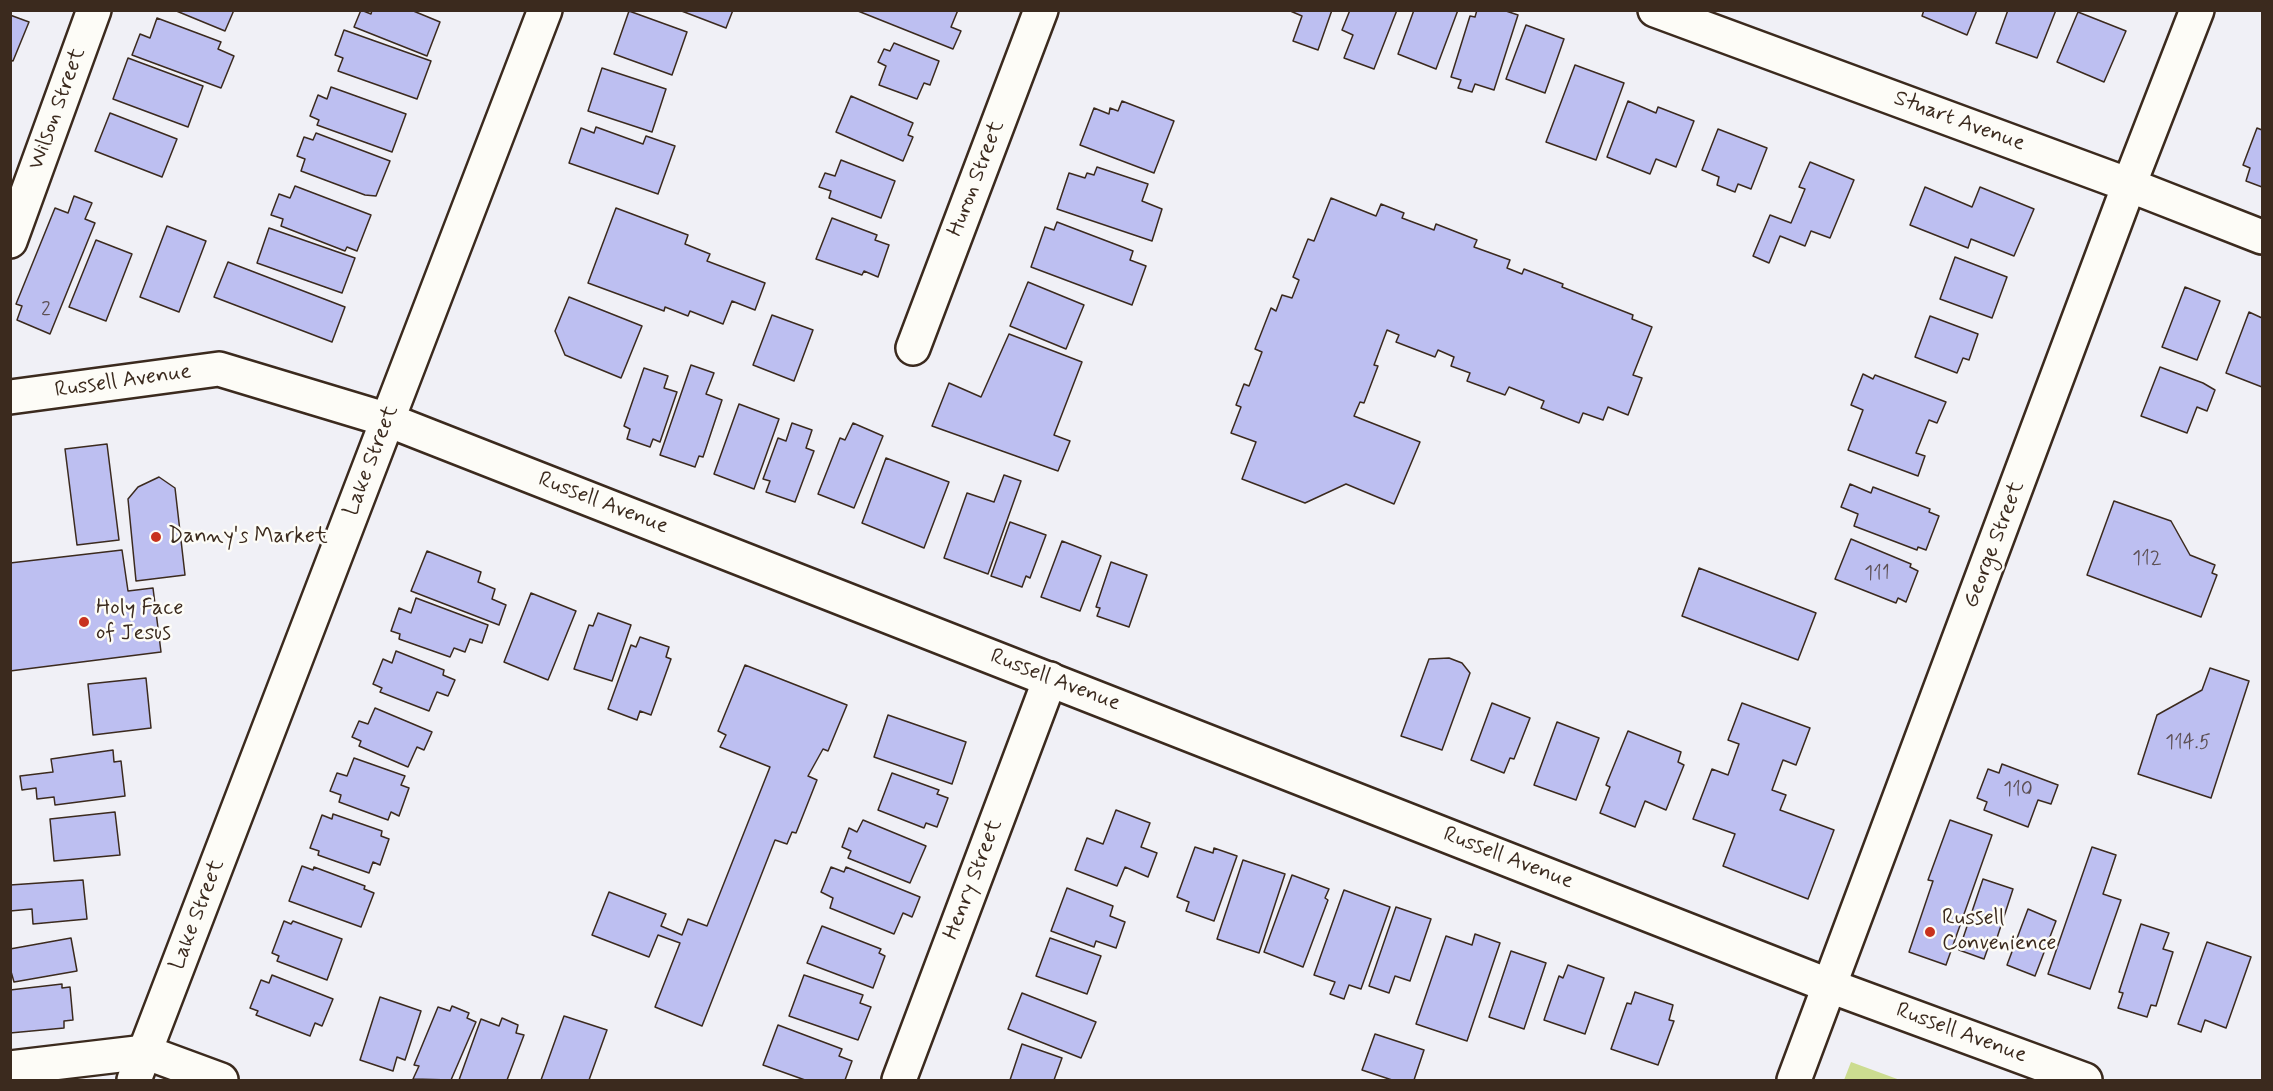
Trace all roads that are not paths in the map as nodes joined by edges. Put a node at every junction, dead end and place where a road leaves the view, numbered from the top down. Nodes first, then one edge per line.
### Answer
1 (94, 10) edge
2 (545, 10) edge
3 (1041, 10) edge
4 (1655, 10) edge
5 (2197, 10) edge
6 (2129, 185) junction
7 (2262, 237) edge
8 (10, 241) edge
9 (913, 348) dead end
10 (10, 398) edge
11 (387, 420) junction
12 (1050, 679) junction
13 (1830, 986) junction
14 (140, 1066) edge
15 (10, 1068) edge
16 (221, 1080) edge
17 (899, 1080) edge
18 (1794, 1080) edge
19 (2085, 1080) edge

1 - 8 street, Wilson Street
2 - 11 street, Lake Street
3 - 9 street, Huron Street
4 - 6 street, Stuart Avenue
5 - 6 street, George Street
6 - 7 street, Stuart Avenue
6 - 13 street, George Street
10 - 11 street, Russell Avenue
11 - 12 street, Russell Avenue
11 - 14 street, Lake Street
12 - 13 street, Russell Avenue
12 - 17 street, Henry Street
13 - 18 street, George Street
13 - 19 street, Russell Avenue
14 - 15 street
14 - 16 street

